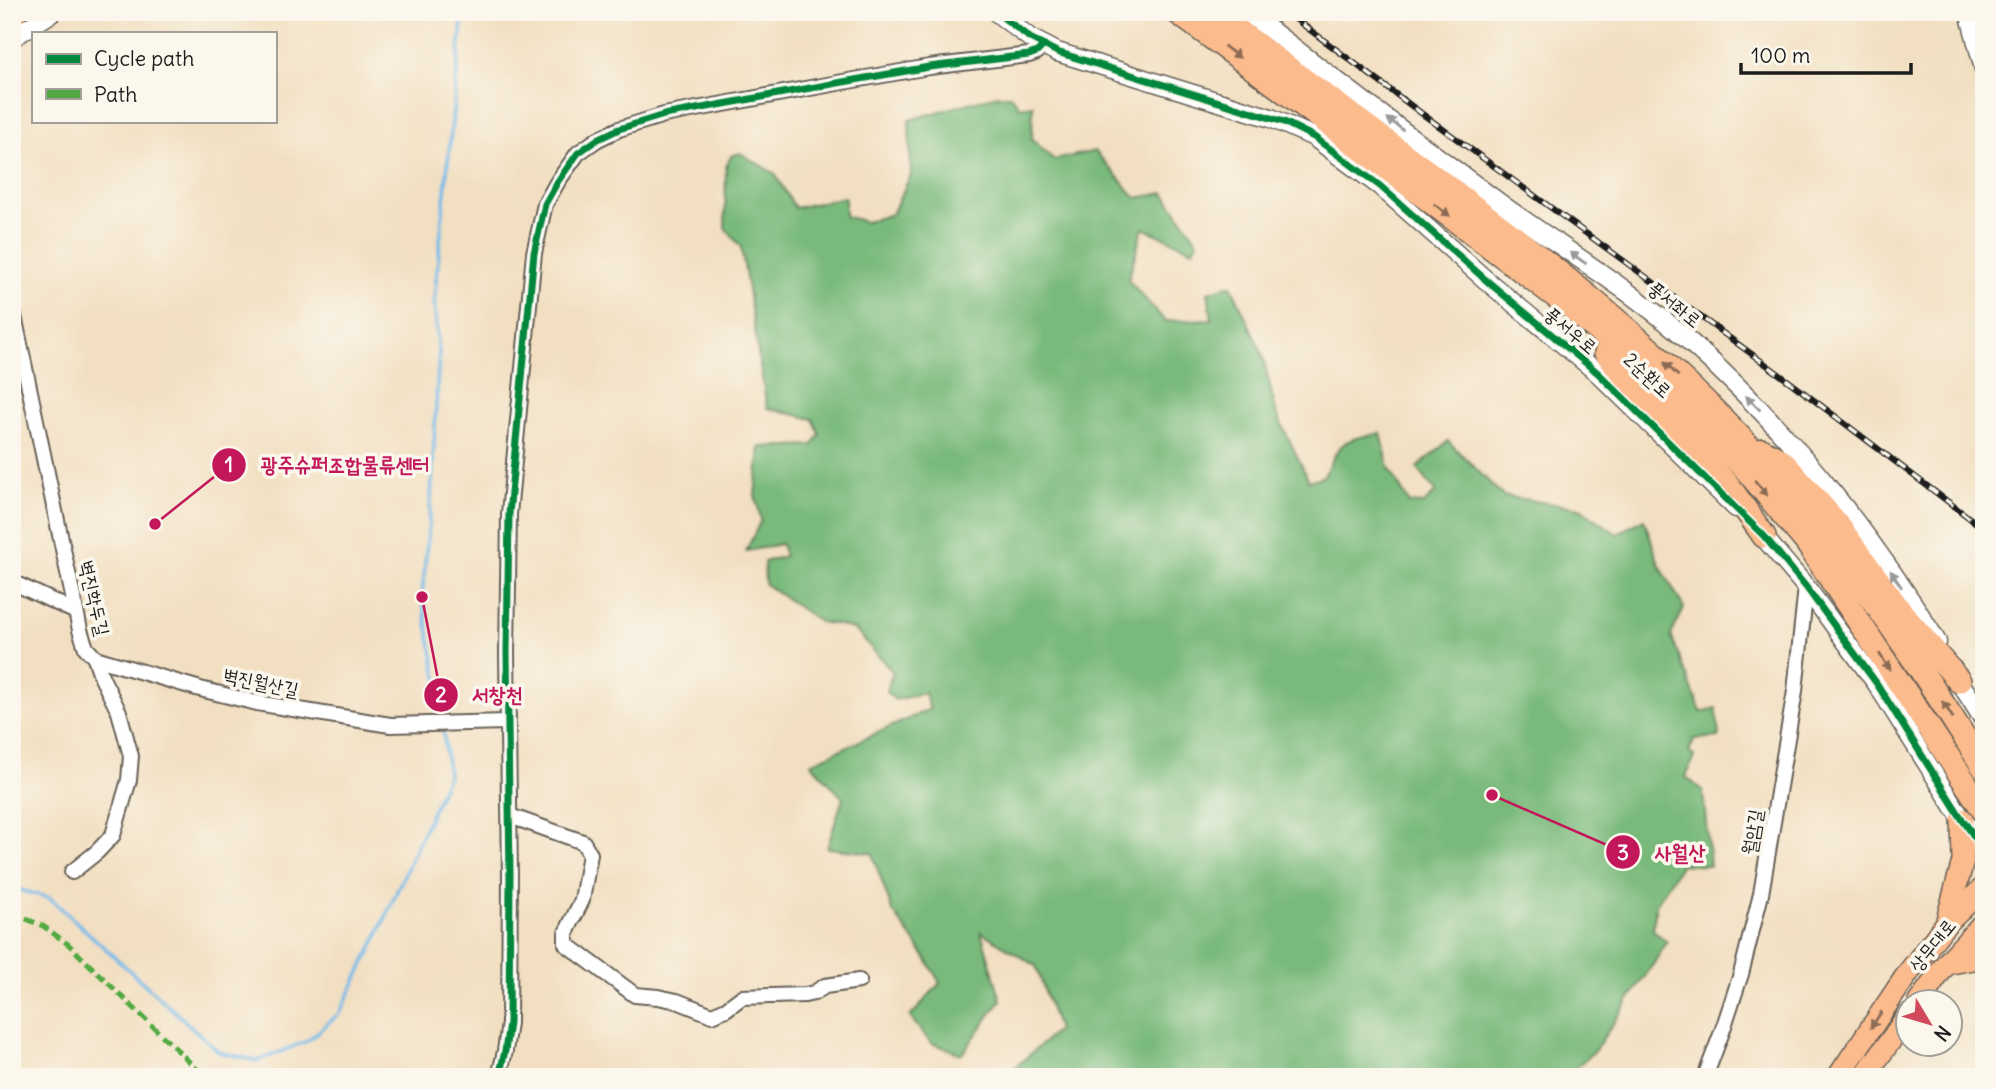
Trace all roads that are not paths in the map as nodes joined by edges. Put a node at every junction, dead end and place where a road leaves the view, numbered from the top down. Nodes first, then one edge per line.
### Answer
1 (53, 12) edge
2 (996, 12) edge
3 (1177, 12) edge
4 (1213, 12) edge
5 (1247, 12) edge
6 (1969, 12) edge
7 (12, 38) edge
8 (1044, 45) junction
9 (1984, 69) edge
10 (1336, 116) junction
11 (1567, 305) junction
12 (12, 306) edge
13 (1738, 435) junction
14 (1763, 536) junction
15 (12, 582) edge
16 (1806, 587) junction
17 (76, 612) junction
18 (95, 658) junction
19 (1959, 681) junction
20 (1984, 720) edge
21 (507, 722) junction
22 (1984, 768) edge
23 (1984, 811) edge
24 (510, 816) junction
25 (1962, 819) junction
26 (1984, 827) edge
27 (1984, 850) edge
28 (72, 872) dead end
29 (1984, 887) edge
30 (1984, 922) edge
31 (1945, 925) junction
32 (1984, 957) edge
33 (1946, 964) junction
34 (859, 981) dead end
35 (1929, 988) edge
36 (1895, 1034) edge
37 (499, 1077) edge
38 (1705, 1077) edge
39 (1838, 1077) edge
40 (1864, 1077) edge

1 - 7 street
2 - 8 street, 풍서우로
3 -> 10 highway, 2순환로
4 - 10 highway, 2순환로
19 -> 5 street, 풍서좌로
6 - 9 street
8 - 14 street, 풍서우로
8 - 21 street
10 -> 11 highway, 2순환로
13 -> 10 highway, 2순환로
11 - 14 highway
11 -> 23 highway, 2순환로
12 - 17 street, 벽진학두길
13 - 19 highway
22 -> 13 highway, 2순환로
14 - 16 street, 풍서우로
15 - 17 street
16 - 25 street, 풍서우로
16 - 38 street, 월암길
17 - 18 street, 벽진학두길
18 - 21 street, 벽진월산길
18 - 28 street, 벽진학두길
19 - 20 street, 풍서좌로
21 - 24 street
24 - 34 street
24 - 37 street
25 - 26 street
25 - 27 street, 풍서우로
25 - 31 main road
29 - 31 main road, 상무대로
30 - 33 main road, 상무대로
31 -> 39 main road, 상무대로
32 - 33 main road
33 - 35 main road, 상무대로
36 - 40 main road

